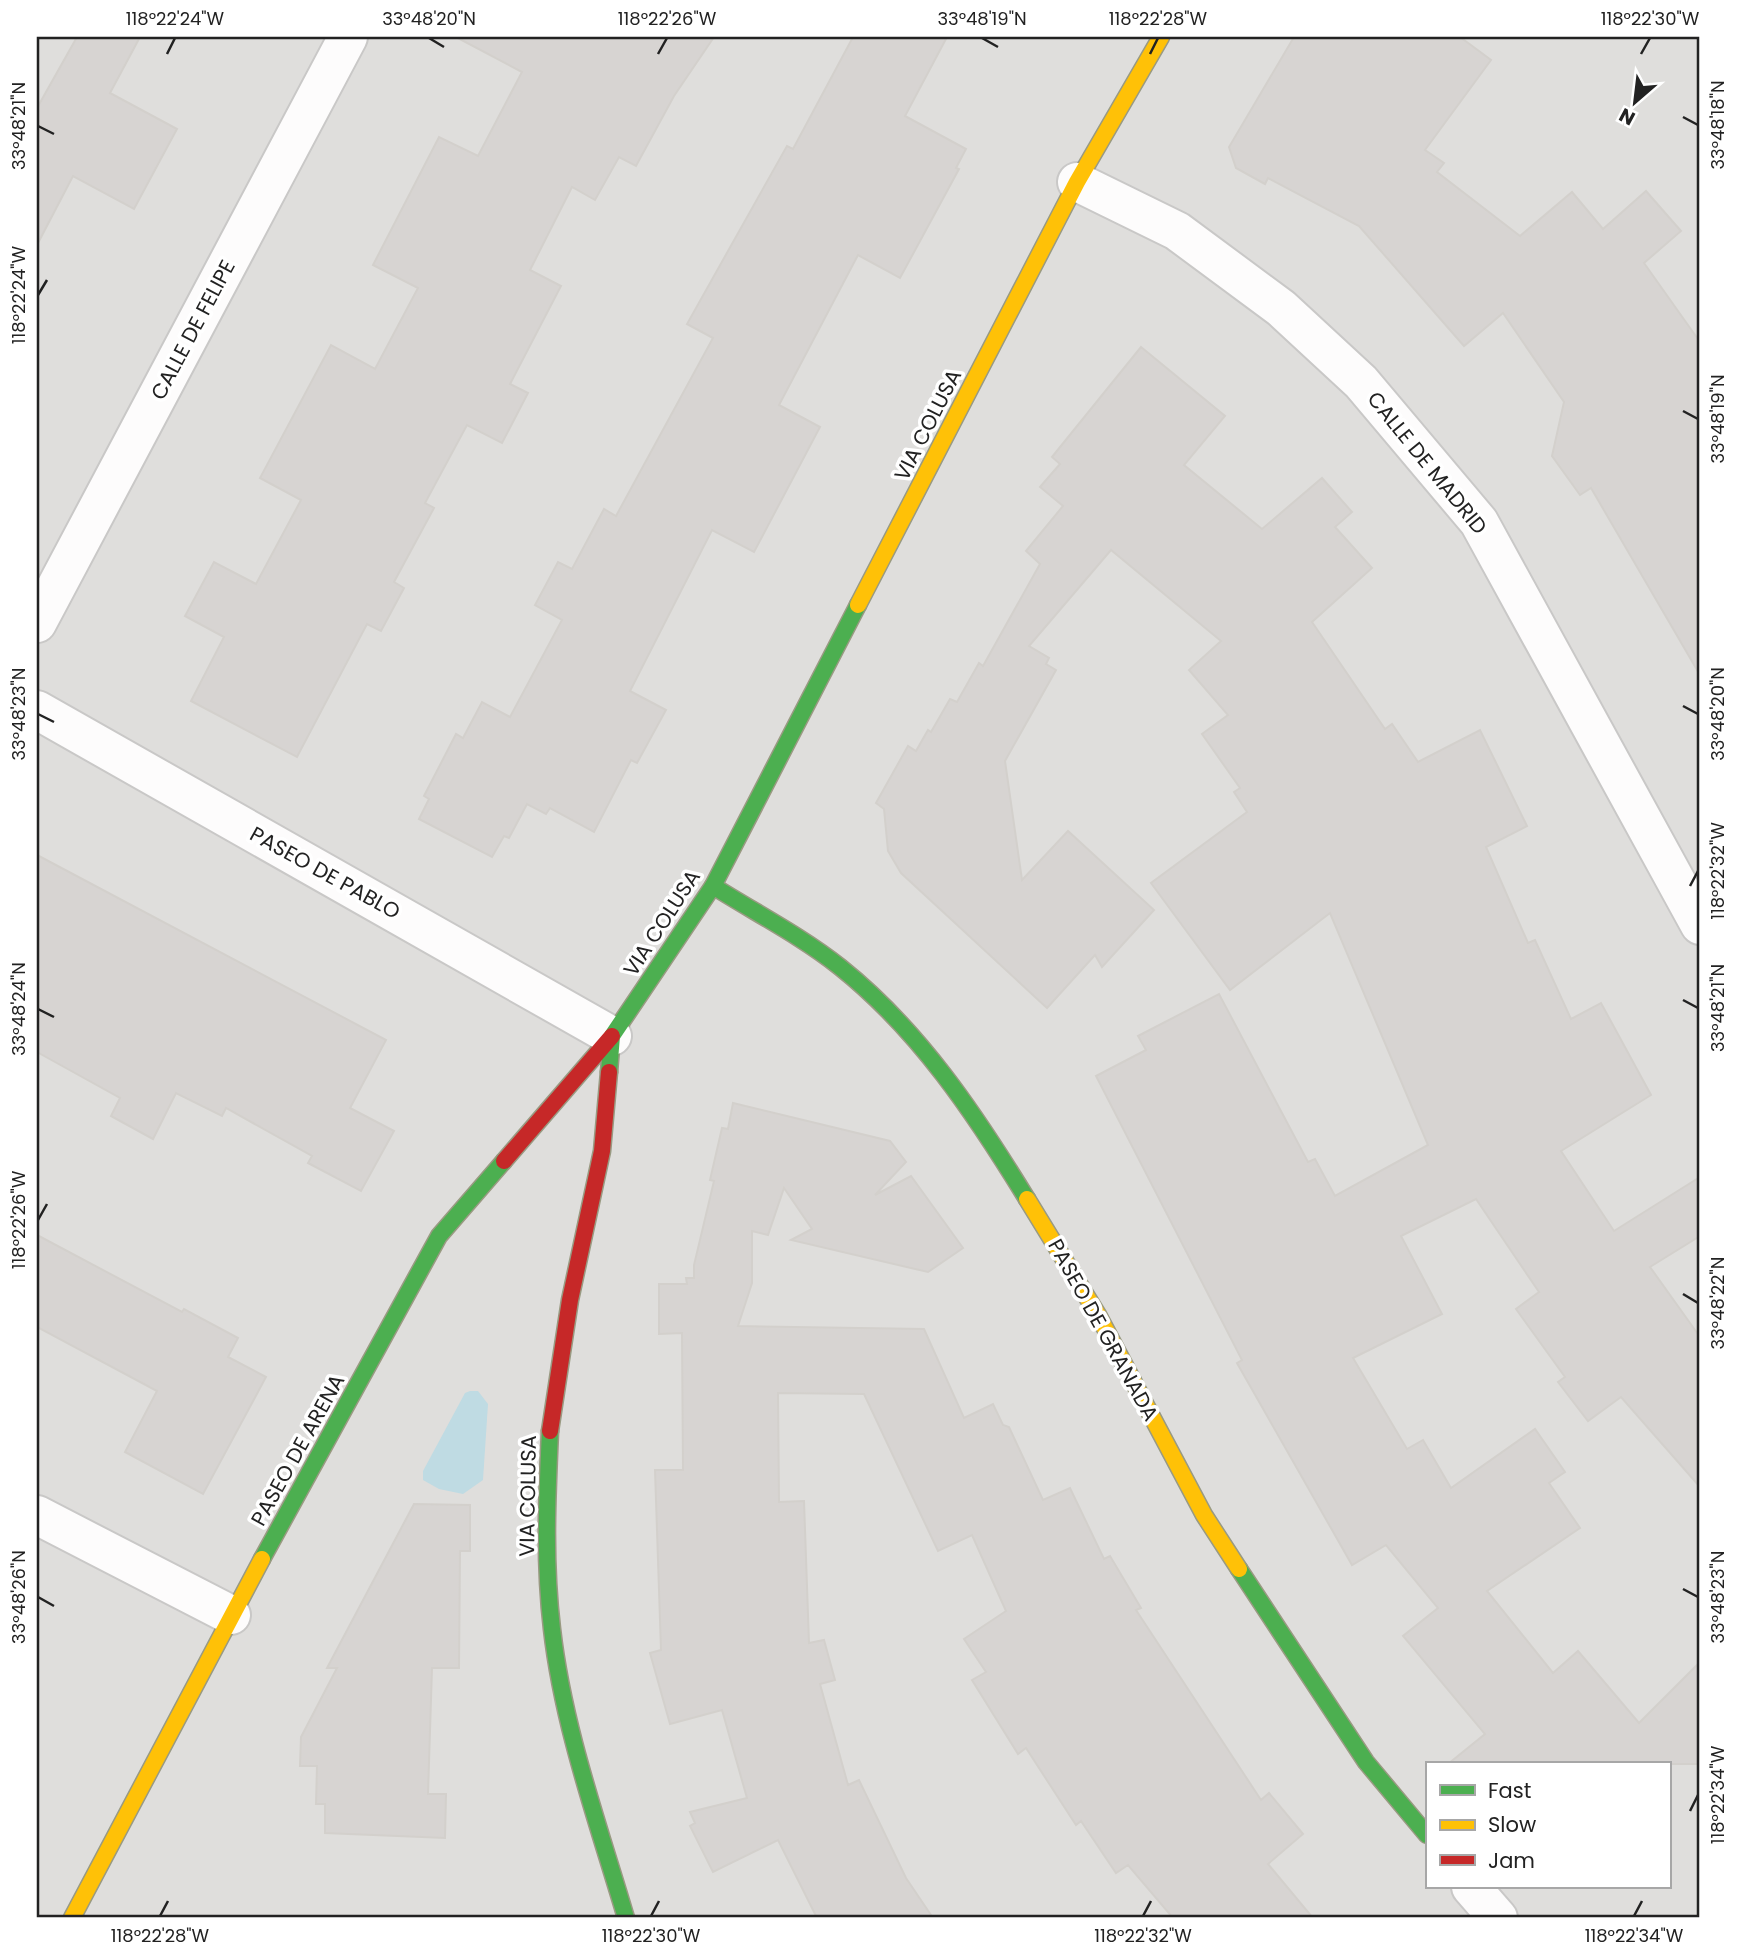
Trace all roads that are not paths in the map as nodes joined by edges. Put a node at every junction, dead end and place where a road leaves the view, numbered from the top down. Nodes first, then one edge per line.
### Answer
1 (348, 37) edge
2 (1161, 37) edge
3 (1077, 182) junction
4 (37, 623) edge
5 (37, 710) edge
6 (713, 886) junction
7 (1700, 925) edge
8 (612, 1036) junction
9 (37, 1515) edge
10 (231, 1615) junction
11 (1426, 1834) edge
12 (1472, 1888) edge
13 (72, 1918) edge
14 (626, 1918) edge
15 (1498, 1918) edge

1 - 4 street, CALLE DE FELIPE
2 - 3 street, VIA COLUSA
3 - 6 street, VIA COLUSA
3 - 7 street, CALLE DE MADRID
5 - 8 street, PASEO DE PABLO
6 - 8 street, VIA COLUSA
6 - 11 street, PASEO DE GRANADA
8 - 10 street, PASEO DE ARENA
8 - 14 street, VIA COLUSA
9 - 10 street
10 - 13 street, PASEO DE ARENA
12 - 15 street

